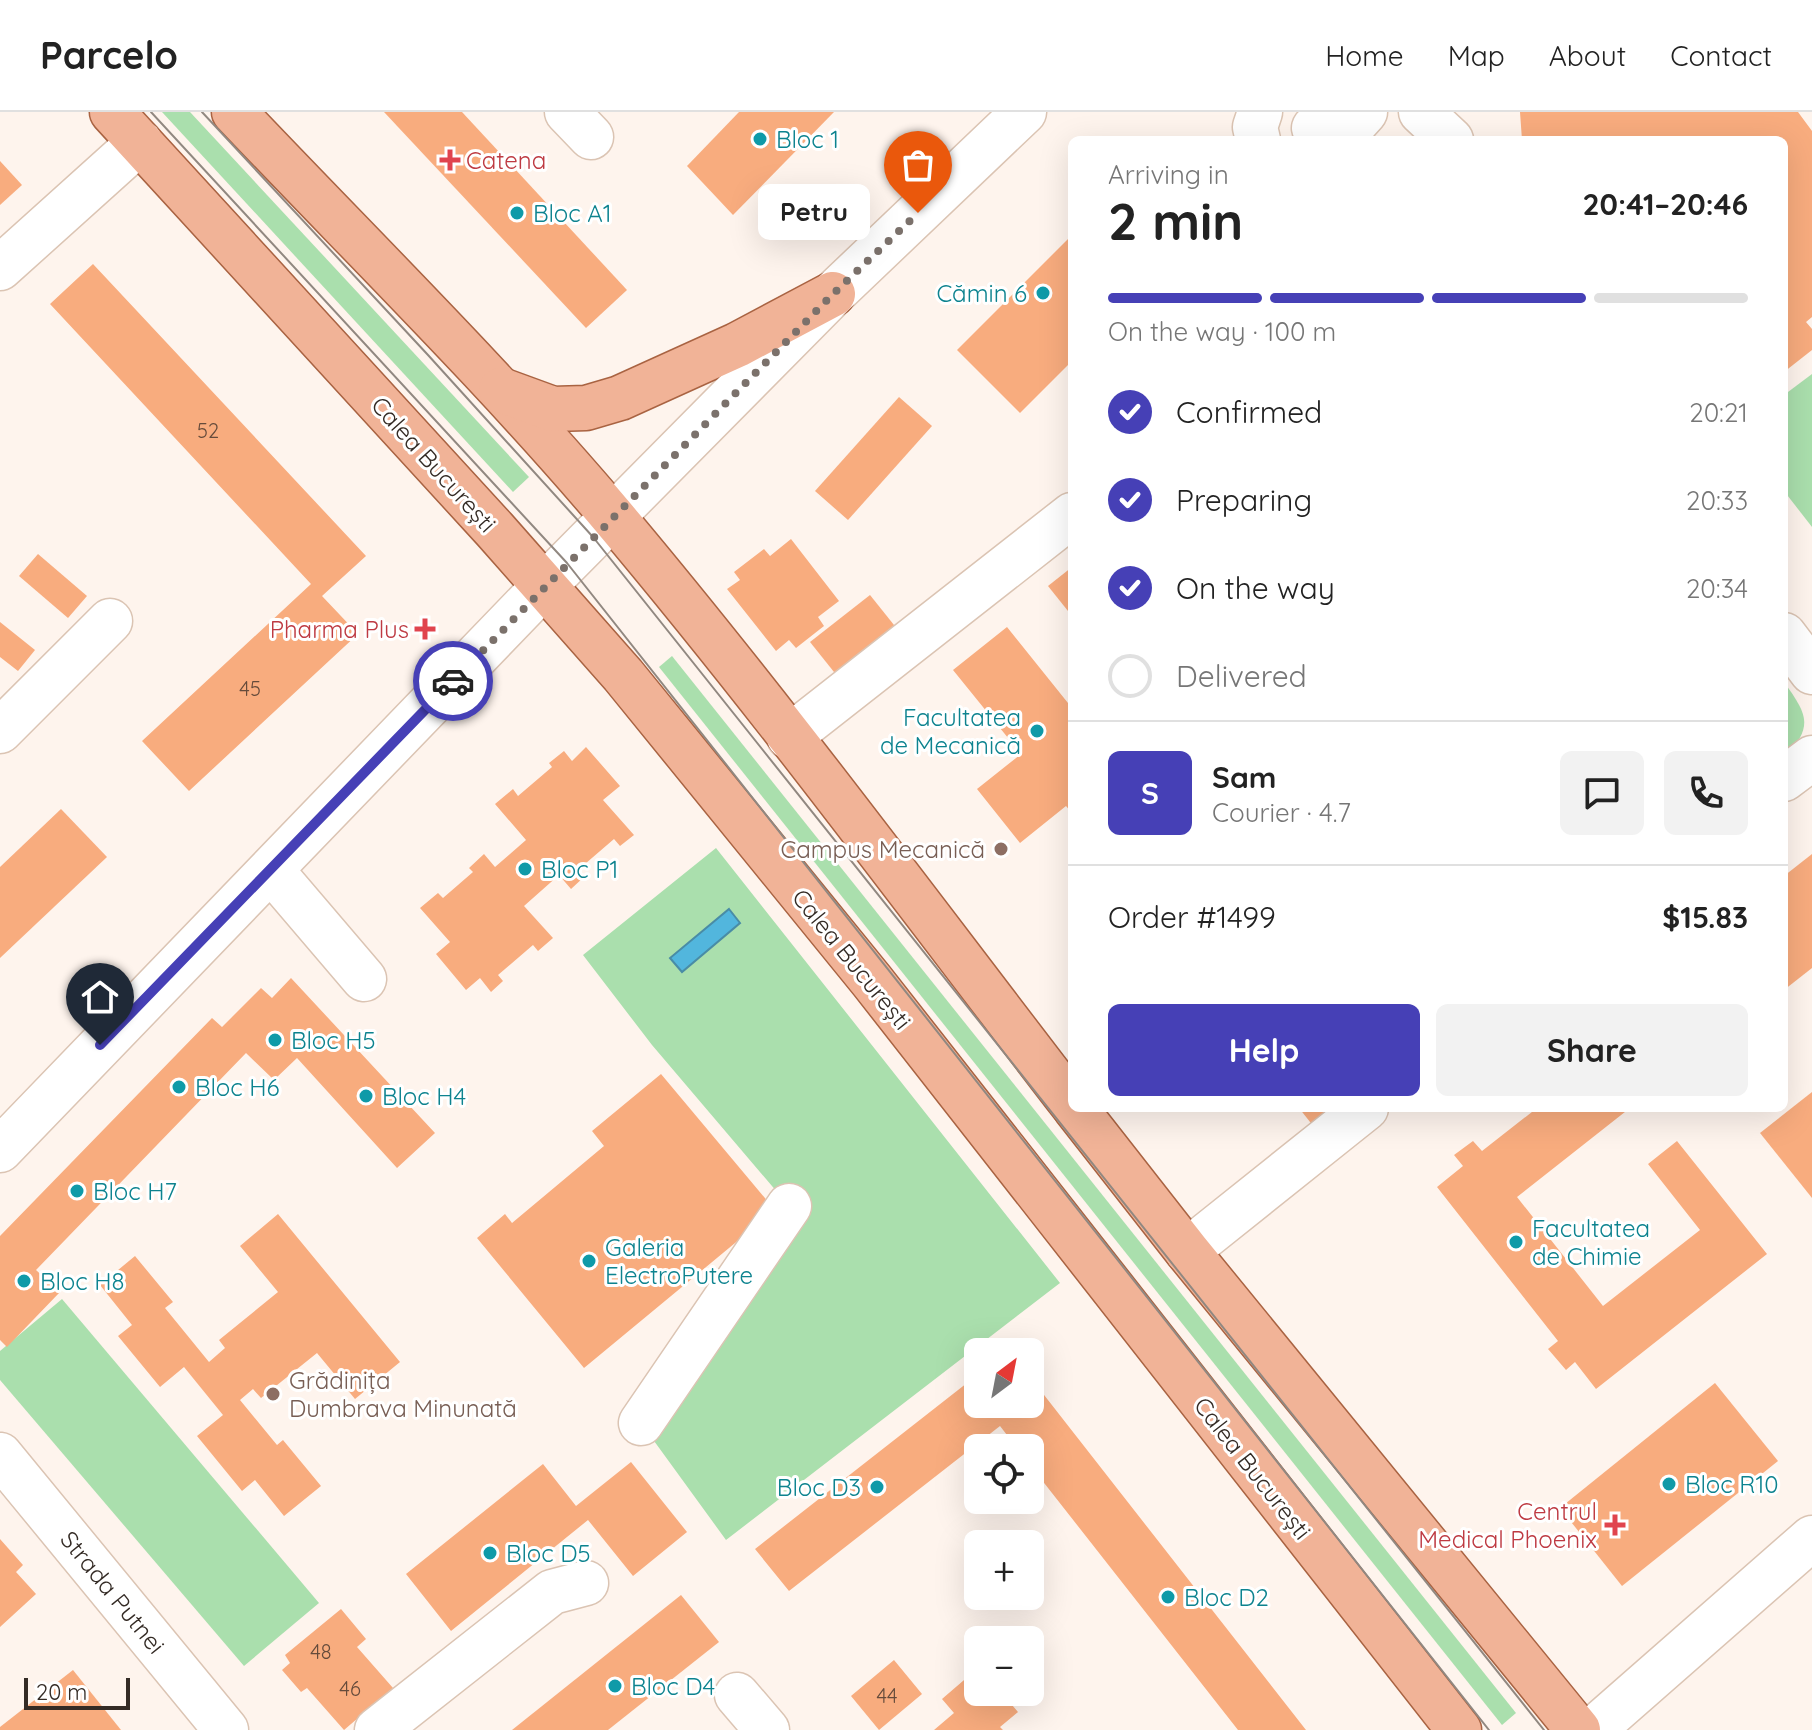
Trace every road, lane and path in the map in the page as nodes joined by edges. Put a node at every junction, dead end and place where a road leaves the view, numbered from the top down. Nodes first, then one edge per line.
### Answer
1 (234, 112) edge
2 (1024, 112) edge
3 (1260, 112) edge
4 (1365, 112) edge
5 (1421, 112) edge
6 (126, 127) edge
7 (1311, 127) edge
8 (1257, 136) edge
9 (1447, 136) edge
10 (0, 268) edge
11 (833, 294) junction
12 (499, 389) junction
13 (613, 517) junction
14 (1068, 518) edge
15 (545, 585) junction
16 (110, 621) dead end
17 (1788, 640) edge
18 (1812, 672) edge
19 (0, 731) edge
20 (789, 737) junction
21 (1812, 758) edge
22 (1788, 776) edge
23 (271, 870) junction
24 (364, 979) dead end
25 (1068, 1098) edge
26 (1079, 1112) edge
27 (1361, 1112) edge
28 (0, 1150) edge
29 (789, 1206) dead end
30 (1187, 1251) junction
31 (641, 1423) dead end
32 (0, 1455) edge
33 (1812, 1538) edge
34 (586, 1583) dead end
35 (737, 1695) dead end
36 (226, 1730) edge
37 (377, 1730) edge
38 (767, 1730) edge
39 (1459, 1730) edge
40 (1578, 1730) edge
41 (1593, 1730) edge

1 - 12 main road
2 - 11 street
3 - 8 street
4 - 7 street
5 - 9 street
6 - 10 street
6 - 15 main road, Calea București
11 - 12 main road
11 - 13 street
12 - 13 main road
13 - 15 street
13 - 20 main road
14 - 20 street
15 - 23 street
15 - 39 main road, Calea București
16 - 19 street
17 - 18 street
20 - 25 main road
21 - 22 street
23 - 24 street
23 - 28 street
26 - 30 main road
27 - 30 street
29 - 31 street
30 - 40 main road
32 - 36 street, Strada Putnei
33 - 41 street
34 - 37 street
35 - 38 street

